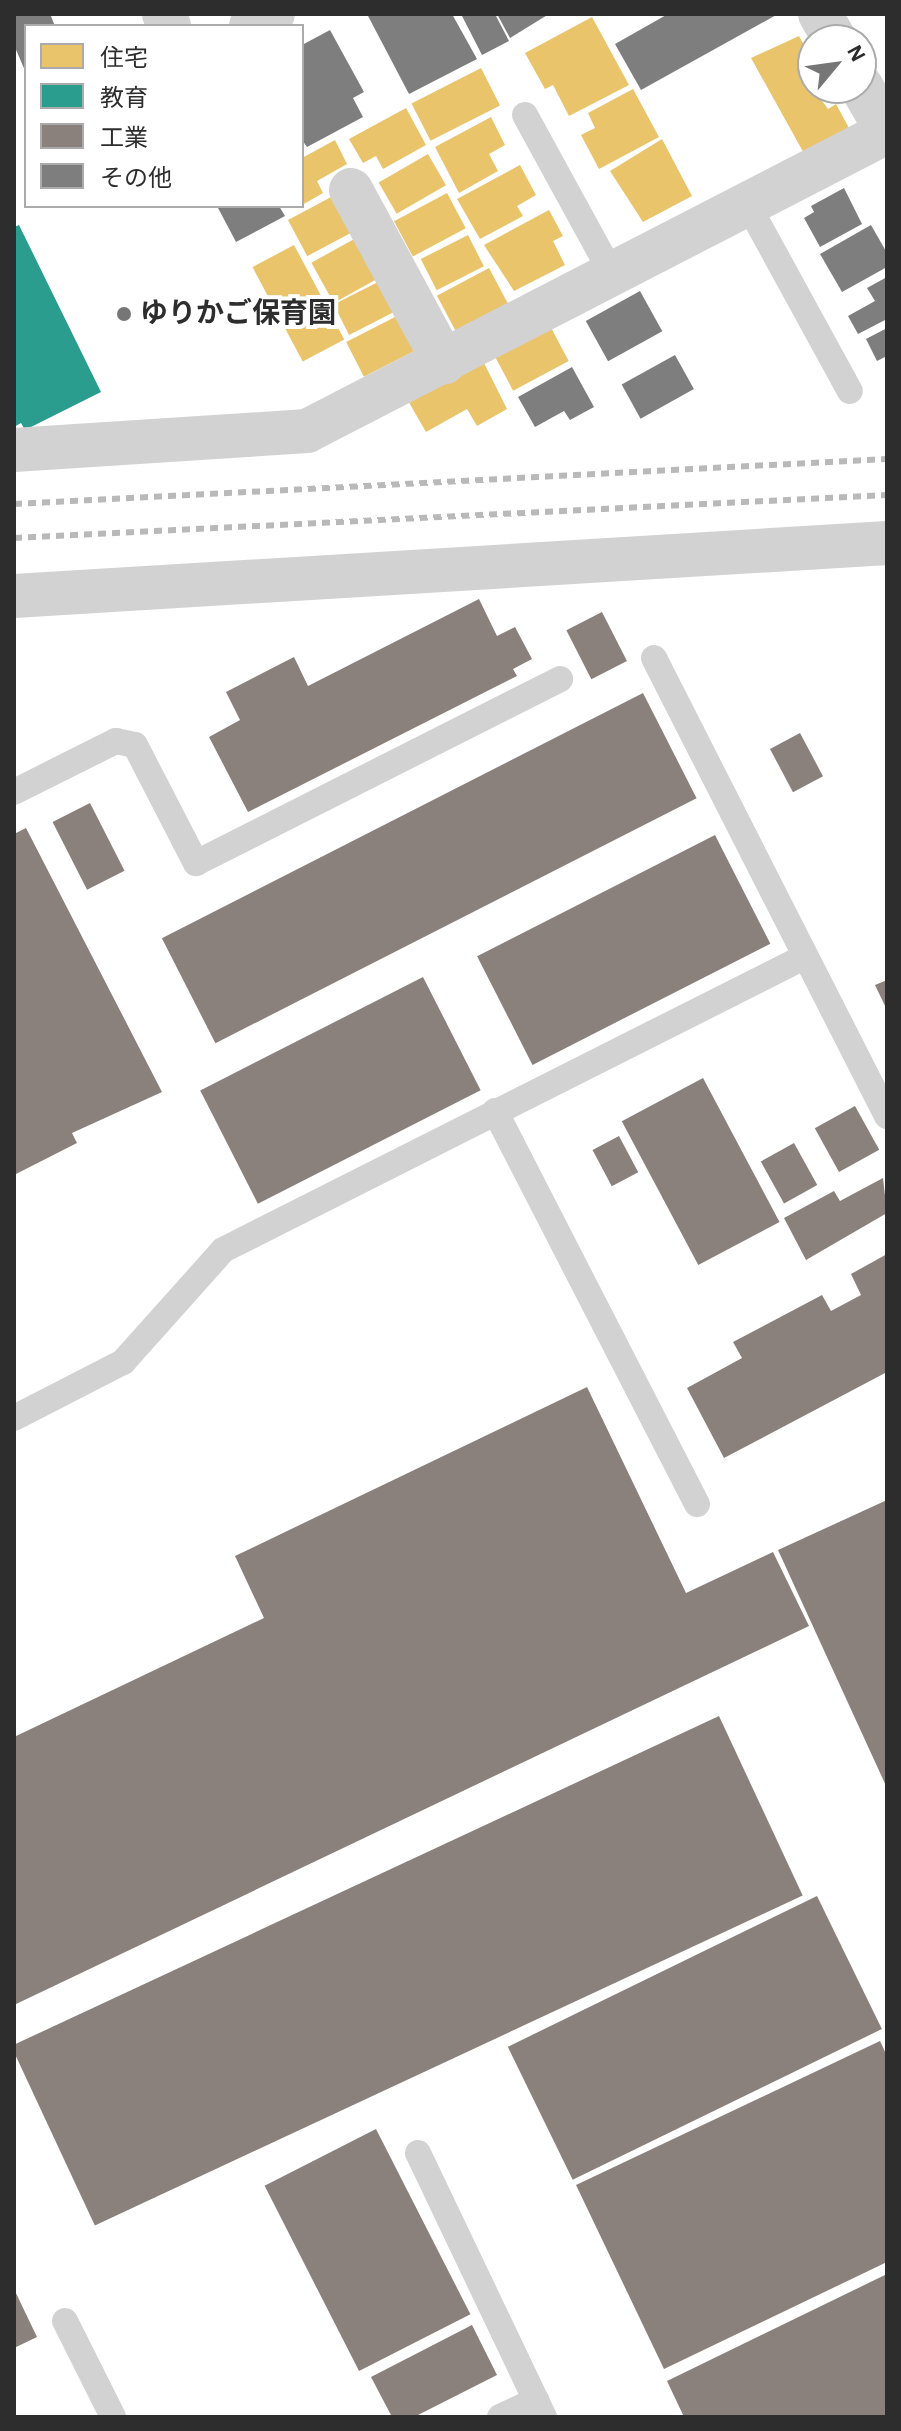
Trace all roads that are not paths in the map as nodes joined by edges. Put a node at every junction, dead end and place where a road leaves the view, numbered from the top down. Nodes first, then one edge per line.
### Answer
1 (273, 14) edge
2 (255, 24) edge
3 (871, 104) edge
4 (525, 115) dead end
5 (887, 132) edge
6 (351, 190) dead end
7 (748, 205) junction
8 (613, 276) junction
9 (444, 362) junction
10 (850, 391) dead end
11 (14, 450) edge
12 (887, 543) edge
13 (14, 596) edge
14 (654, 658) dead end
15 (560, 679) dead end
16 (14, 792) edge
17 (802, 958) junction
18 (495, 1111) junction
19 (887, 1116) edge
20 (14, 1418) edge
21 (697, 1504) dead end
22 (418, 2153) dead end
23 (65, 2321) dead end
24 (540, 2409) edge
25 (113, 2417) edge
26 (500, 2417) edge

1 - 2 street
3 - 5 street
4 - 8 lane
5 - 7 street
6 - 9 street
7 - 8 street
7 - 10 lane
8 - 9 street
9 - 11 street
12 - 13 street
14 - 17 lane
15 - 16 lane
17 - 18 lane
17 - 19 lane
18 - 20 lane
18 - 21 lane
22 - 24 lane
23 - 25 lane
24 - 26 lane

